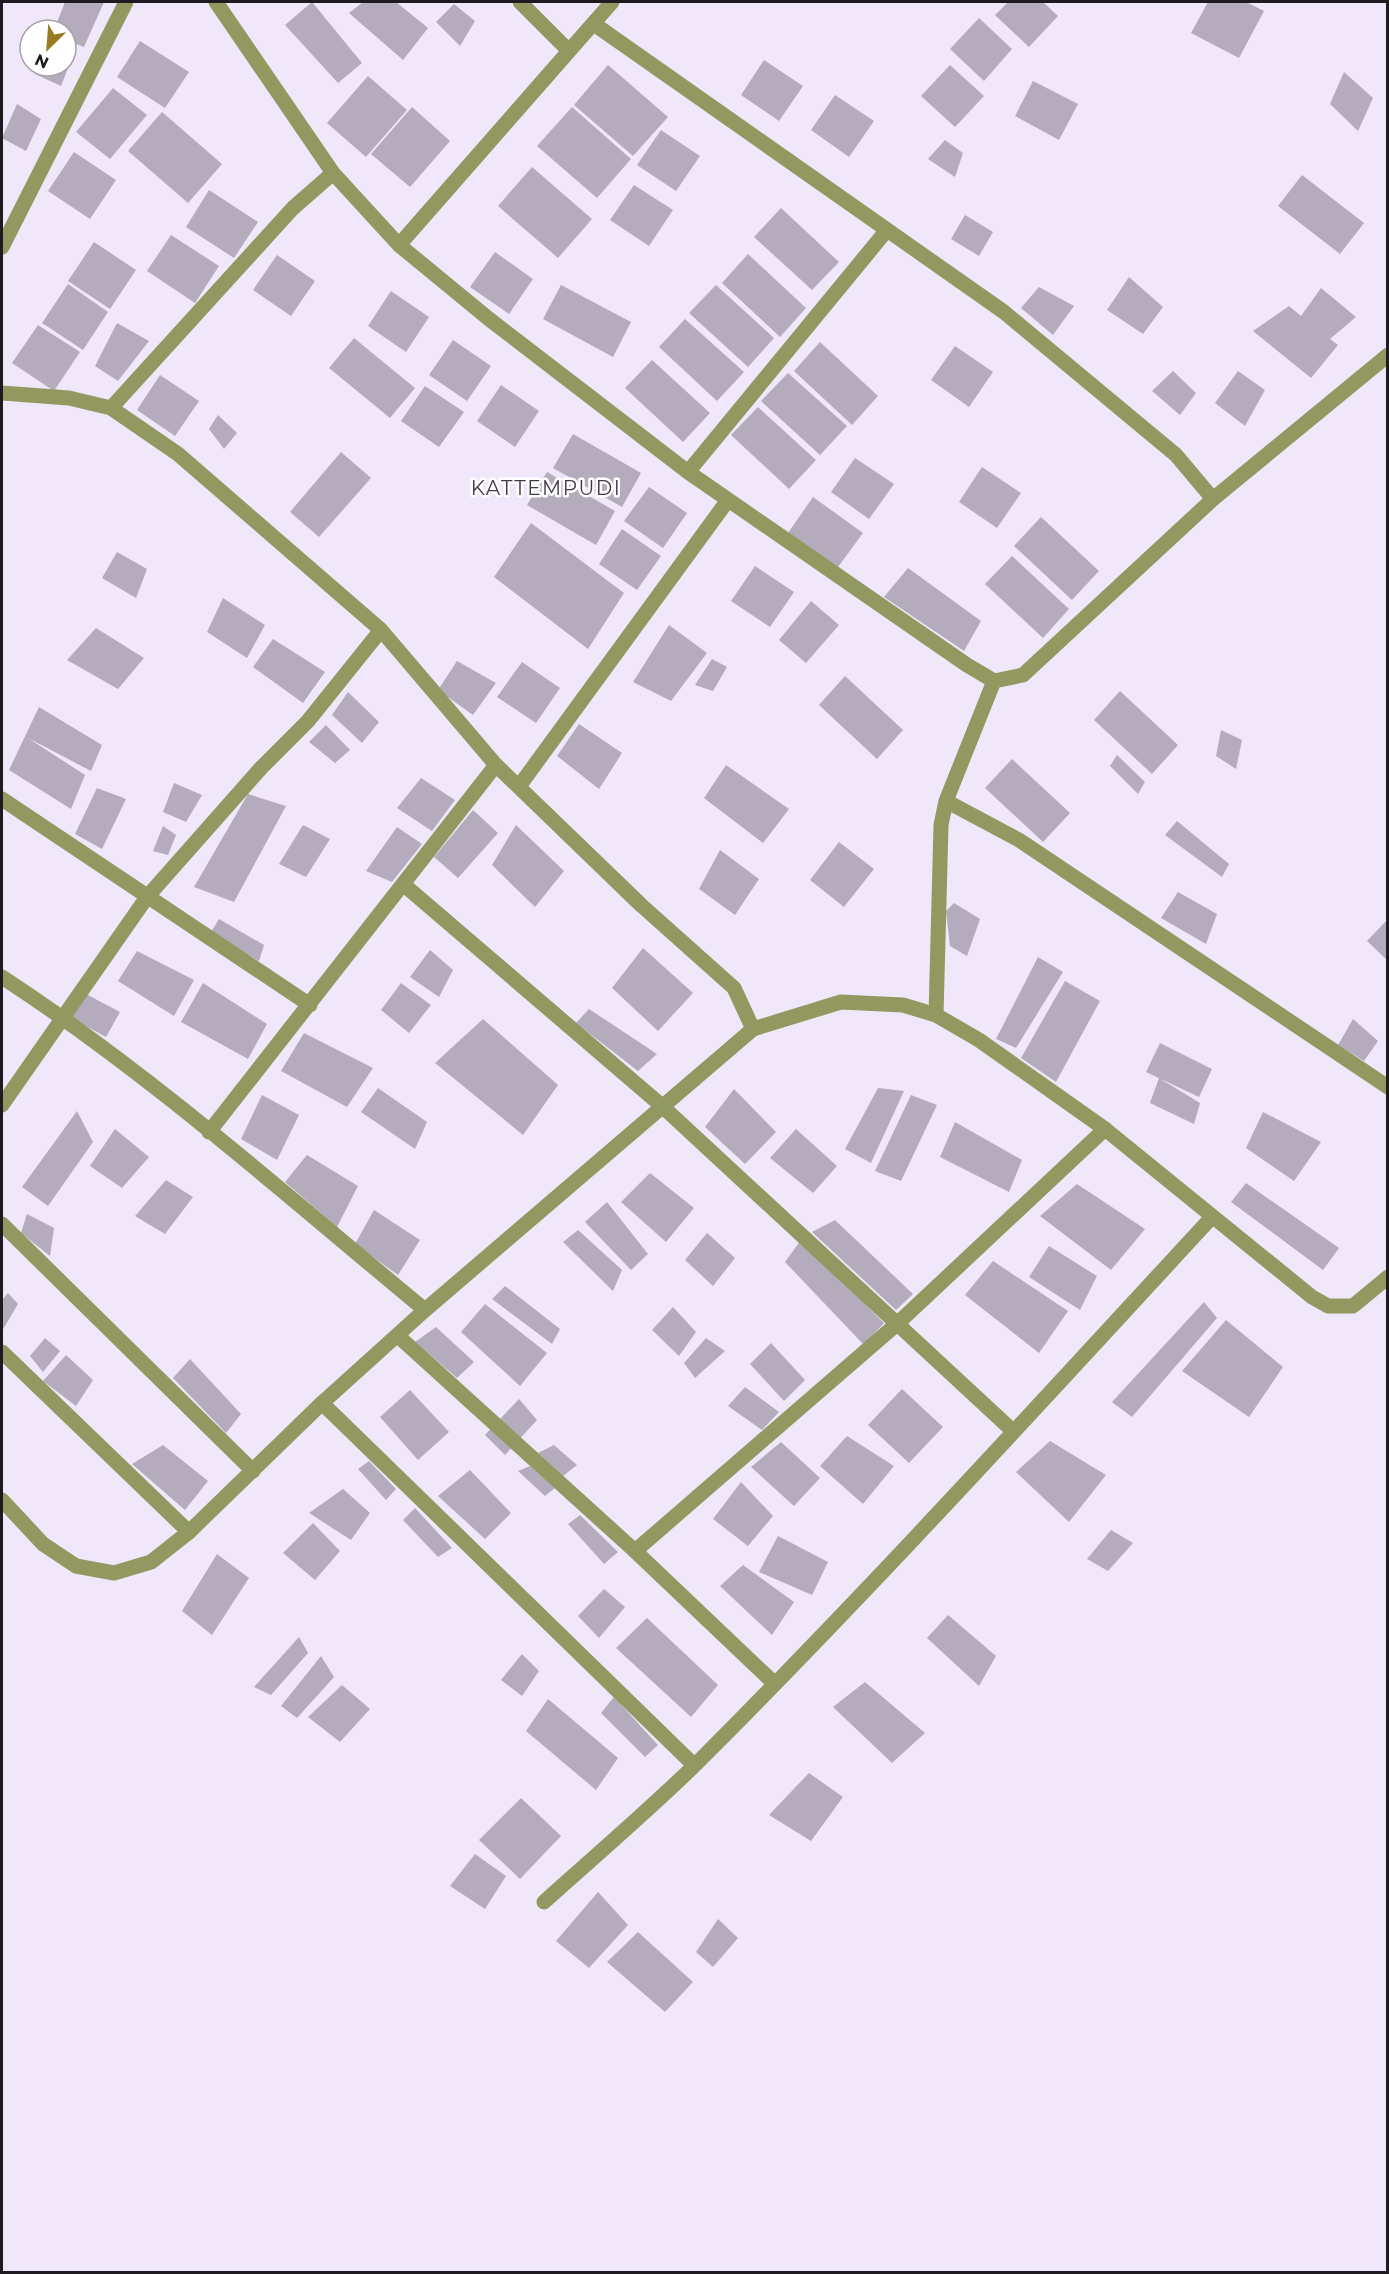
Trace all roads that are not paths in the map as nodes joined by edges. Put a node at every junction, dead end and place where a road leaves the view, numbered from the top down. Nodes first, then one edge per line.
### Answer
1 (126, 2) edge
2 (216, 2) edge
3 (520, 2) edge
4 (612, 2) edge
5 (594, 24) junction
6 (569, 51) junction
7 (333, 173) junction
8 (887, 230) junction
9 (399, 245) junction
10 (2, 247) edge
11 (1388, 355) edge
12 (2, 393) edge
13 (111, 408) junction
14 (688, 472) junction
15 (1214, 499) junction
16 (728, 500) junction
17 (381, 630) junction
18 (994, 681) junction
19 (496, 765) junction
20 (519, 785) junction
21 (2, 799) edge
22 (946, 801) junction
23 (403, 884) junction
24 (147, 897) junction
25 (2, 977) edge
26 (310, 1005) junction
27 (936, 1015) junction
28 (64, 1017) junction
29 (753, 1029) junction
30 (1388, 1087) edge
31 (2, 1105) edge
32 (662, 1106) junction
33 (1105, 1129) junction
34 (208, 1132) junction
35 (1212, 1217) junction
36 (2, 1224) edge
37 (1388, 1277) edge
38 (425, 1310) junction
39 (898, 1323) junction
40 (398, 1336) junction
41 (2, 1352) edge
42 (322, 1403) junction
43 (1013, 1431) junction
44 (253, 1470) junction
45 (2, 1500) edge
46 (189, 1532) junction
47 (635, 1551) junction
48 (775, 1684) junction
49 (694, 1765) junction
50 (544, 1902) dead end

1 - 10 street
2 - 7 street
3 - 6 street
4 - 5 street
5 - 6 street
5 - 8 street
6 - 9 street
7 - 9 street
7 - 13 street
8 - 14 street
8 - 15 street
9 - 14 street
11 - 15 street
12 - 13 street
13 - 17 street
14 - 16 street
15 - 18 street
16 - 18 street
16 - 20 street
17 - 19 street
17 - 24 street
18 - 22 street
19 - 20 street
19 - 23 street
20 - 29 street
21 - 24 street
22 - 27 street
22 - 30 street
23 - 26 street
23 - 32 street
24 - 26 street
24 - 28 street
25 - 28 street
26 - 34 street
27 - 29 street
27 - 33 street
28 - 31 street
28 - 34 street
29 - 32 street
32 - 38 street
32 - 39 street
33 - 35 street
33 - 39 street
34 - 38 street
35 - 37 street
35 - 43 street
36 - 44 street
38 - 40 street
39 - 43 street
39 - 47 street
40 - 42 street
40 - 47 street
41 - 46 street
42 - 44 street
42 - 49 street
43 - 48 street
44 - 46 street
45 - 46 street
47 - 48 street
48 - 49 street
49 - 50 street

